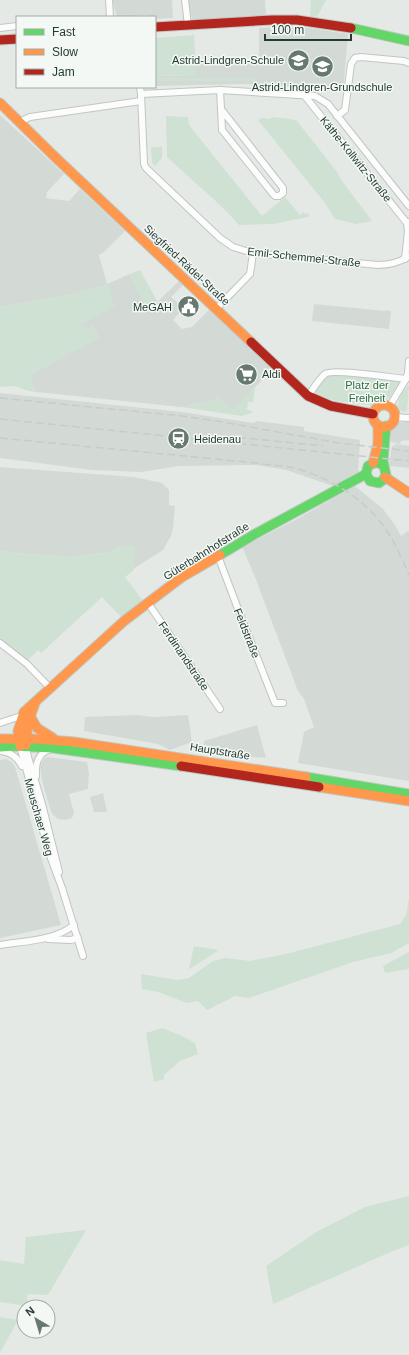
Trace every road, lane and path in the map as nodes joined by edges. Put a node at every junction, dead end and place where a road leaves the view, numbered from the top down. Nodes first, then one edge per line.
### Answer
1 (109, 0) edge
2 (185, 0) edge
3 (110, 16) edge
4 (188, 25) junction
5 (16, 26) edge
6 (156, 27) edge
7 (0, 28) edge
8 (16, 39) edge
9 (0, 40) edge
10 (409, 40) edge
11 (409, 63) edge
12 (140, 88) edge
13 (220, 90) junction
14 (304, 95) junction
15 (141, 98) junction
16 (0, 103) edge
17 (221, 110) junction
18 (337, 116) junction
19 (19, 122) junction
20 (409, 206) edge
21 (408, 223) edge
22 (253, 253) junction
23 (407, 257) edge
24 (216, 309) junction
25 (409, 361) edge
26 (406, 379) junction
27 (308, 396) junction
28 (389, 407) junction
29 (373, 414) junction
30 (394, 417) junction
31 (409, 418) edge
32 (382, 426) junction
33 (373, 463) junction
34 (383, 464) junction
35 (366, 474) junction
36 (385, 477) junction
37 (409, 493) edge
38 (218, 556) junction
39 (148, 603) junction
40 (0, 643) edge
41 (50, 688) junction
42 (283, 703) dead end
43 (220, 709) dead end
44 (26, 717) junction
45 (0, 723) edge
46 (0, 739) edge
47 (23, 742) junction
48 (56, 744) junction
49 (0, 747) edge
50 (0, 751) edge
51 (26, 772) junction
52 (38, 790) junction
53 (409, 794) edge
54 (409, 801) edge
55 (62, 888) junction
56 (74, 925) junction
57 (44, 938) junction
58 (78, 938) junction
59 (0, 945) edge
60 (83, 956) dead end

1 - 3 street
2 - 4 street
4 - 6 street
4 - 10 street
5 - 7 street
8 - 9 street
11 - 18 street
12 - 15 street, Emil-Schemmel-Straße
13 - 14 street, Käthe-Kollwitz-Straße
13 - 15 street, Käthe-Kollwitz-Straße
13 - 17 street
14 - 18 street, Käthe-Kollwitz-Straße
14 - 21 street, Käthe-Kollwitz-Straße
15 - 19 street, Käthe-Kollwitz-Straße
15 - 22 street, Emil-Schemmel-Straße
16 - 19 street, Siegfried-Rädel-Straße
17 - 17 street
18 - 20 street, Käthe-Kollwitz-Straße
19 - 24 street, Siegfried-Rädel-Straße
21 - 23 street, Emil-Schemmel-Straße
22 - 23 street, Emil-Schemmel-Straße
22 - 24 street
24 - 27 street, Siegfried-Rädel-Straße
25 - 26 street
26 - 27 street
26 - 28 street
27 - 29 street, Siegfried-Rädel-Straße
28 - 29 street
28 - 30 street
29 - 32 street
30 - 31 street
30 - 32 street
32 - 33 street
32 - 34 street
33 - 34 street
33 - 35 street
34 - 36 street
35 - 36 street
35 - 38 street, Güterbahnhofstraße
36 - 37 street
38 - 39 street, Güterbahnhofstraße
38 - 42 street, Feldstraße
39 - 41 street, Güterbahnhofstraße
39 - 43 street, Ferdinandstraße
40 - 41 street
41 - 44 street, Güterbahnhofstraße
44 - 45 street
44 - 47 street, Güterbahnhofstraße
44 - 48 street
46 - 47 street
47 - 48 street, Hauptstraße
47 - 49 street
47 - 51 street, Meuschaer Weg
47 - 52 street, Meuschaer Weg
48 - 52 street
48 - 53 street, Hauptstraße
48 - 54 street, Hauptstraße
50 - 51 street
51 - 55 street, Meuschaer Weg
52 - 55 street, Meuschaer Weg
55 - 56 street, Meuschaer Weg
56 - 57 street
56 - 58 street, Meuschaer Weg
57 - 58 street
57 - 59 street
58 - 60 street, Meuschaer Weg

